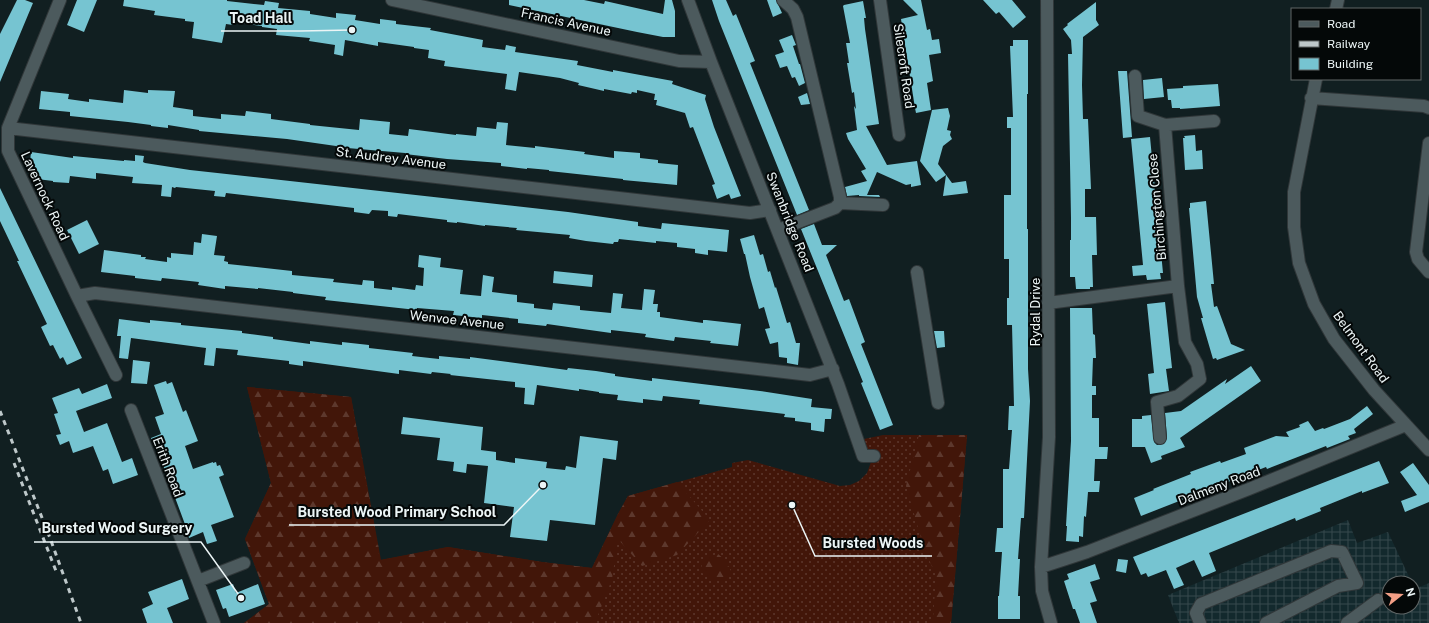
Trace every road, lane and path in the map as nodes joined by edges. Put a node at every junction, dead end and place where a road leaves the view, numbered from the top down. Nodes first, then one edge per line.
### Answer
1 (60, 0) edge
2 (392, 0) edge
3 (688, 0) edge
4 (782, 0) edge
5 (880, 0) edge
6 (1047, 0) edge
7 (710, 62) junction
8 (1135, 76) dead end
9 (1316, 80) edge
10 (1311, 98) junction
11 (1429, 108) edge
12 (1214, 121) dead end
13 (1165, 125) junction
14 (8, 128) junction
15 (899, 135) dead end
16 (1429, 143) edge
17 (840, 203) junction
18 (883, 205) dead end
19 (770, 210) junction
20 (778, 230) junction
21 (917, 272) dead end
22 (1429, 272) edge
23 (1178, 286) junction
24 (77, 296) junction
25 (1048, 303) junction
26 (832, 369) junction
27 (116, 375) dead end
28 (938, 404) dead end
29 (131, 410) dead end
30 (1406, 425) junction
31 (1160, 438) dead end
32 (1429, 450) edge
33 (868, 456) dead end
34 (244, 564) dead end
35 (1041, 567) junction
36 (198, 581) junction
37 (1378, 600) dead end
38 (214, 623) edge
39 (1051, 623) edge
40 (1200, 623) edge
41 (1266, 623) edge
42 (1347, 623) edge

1 - 14 street, Lavernock Road
2 - 7 street, Francis Avenue
3 - 7 street, Swanbridge Road
4 - 17 street
5 - 15 street, Silecroft Road
6 - 25 street, Rydal Drive
7 - 19 street, Swanbridge Road
8 - 13 street
9 - 10 street, Belmont Road
10 - 11 street
10 - 30 street, Belmont Road
12 - 13 street
13 - 23 street, Birchington Close
14 - 19 street, St. Audrey Avenue
14 - 24 street, Lavernock Road
16 - 22 street
17 - 18 street
17 - 20 street
19 - 20 street, Swanbridge Road
20 - 26 street, Swanbridge Road
21 - 28 street
23 - 25 street
23 - 31 street, Birchington Close
24 - 26 street, Wenvoe Avenue
24 - 27 street, Lavernock Road
25 - 35 street, Rydal Drive
26 - 33 street, Swanbridge Road
29 - 36 street, Erith Road
30 - 32 street, Belmont Road
30 - 35 street, Dalmeny Road
34 - 36 street
35 - 39 street, Rydal Drive
36 - 38 street, Erith Road
37 - 42 street
40 - 41 street

